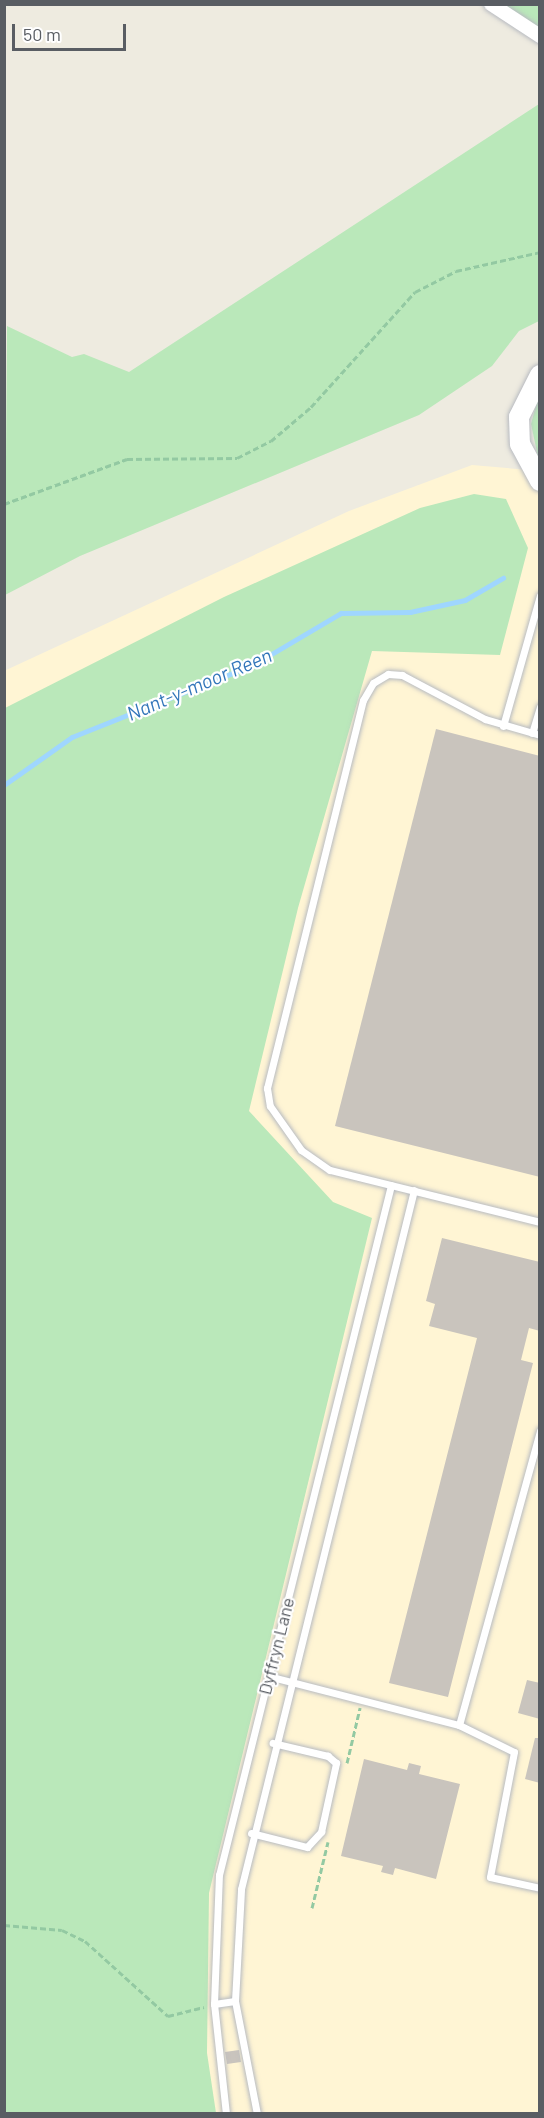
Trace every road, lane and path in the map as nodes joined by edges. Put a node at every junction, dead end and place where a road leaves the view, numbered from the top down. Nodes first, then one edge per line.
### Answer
1 (491, 4) edge
2 (540, 36) edge
3 (540, 252) edge
4 (540, 375) edge
5 (540, 481) edge
6 (4, 504) edge
7 (540, 595) edge
8 (540, 706) edge
9 (503, 726) junction
10 (536, 734) edge
11 (391, 1185) junction
12 (414, 1190) junction
13 (540, 1222) edge
14 (540, 1430) edge
15 (268, 1676) junction
16 (288, 1681) junction
17 (459, 1725) junction
18 (273, 1743) junction
19 (251, 1833) junction
20 (540, 1888) edge
21 (4, 1925) edge
22 (235, 2001) junction
23 (214, 2004) junction
24 (226, 2114) edge
25 (257, 2114) edge

1 - 2 street
3 - 6 path
4 - 5 street
7 - 9 lane
8 - 10 lane
9 - 10 lane
9 - 11 lane
11 - 12 lane
11 - 15 lane, Dyffryn Lane
12 - 13 lane
12 - 16 lane, Dyffryn Lane
14 - 17 lane
15 - 16 lane
15 - 23 lane, Dyffryn Lane
16 - 17 lane
16 - 18 lane, Dyffryn Lane
17 - 20 lane
18 - 19 lane, Dyffryn Lane
18 - 19 lane
19 - 22 lane, Dyffryn Lane
21 - 23 path
22 - 23 lane
22 - 25 lane, Dyffryn Lane
23 - 24 lane, Dyffryn Lane

